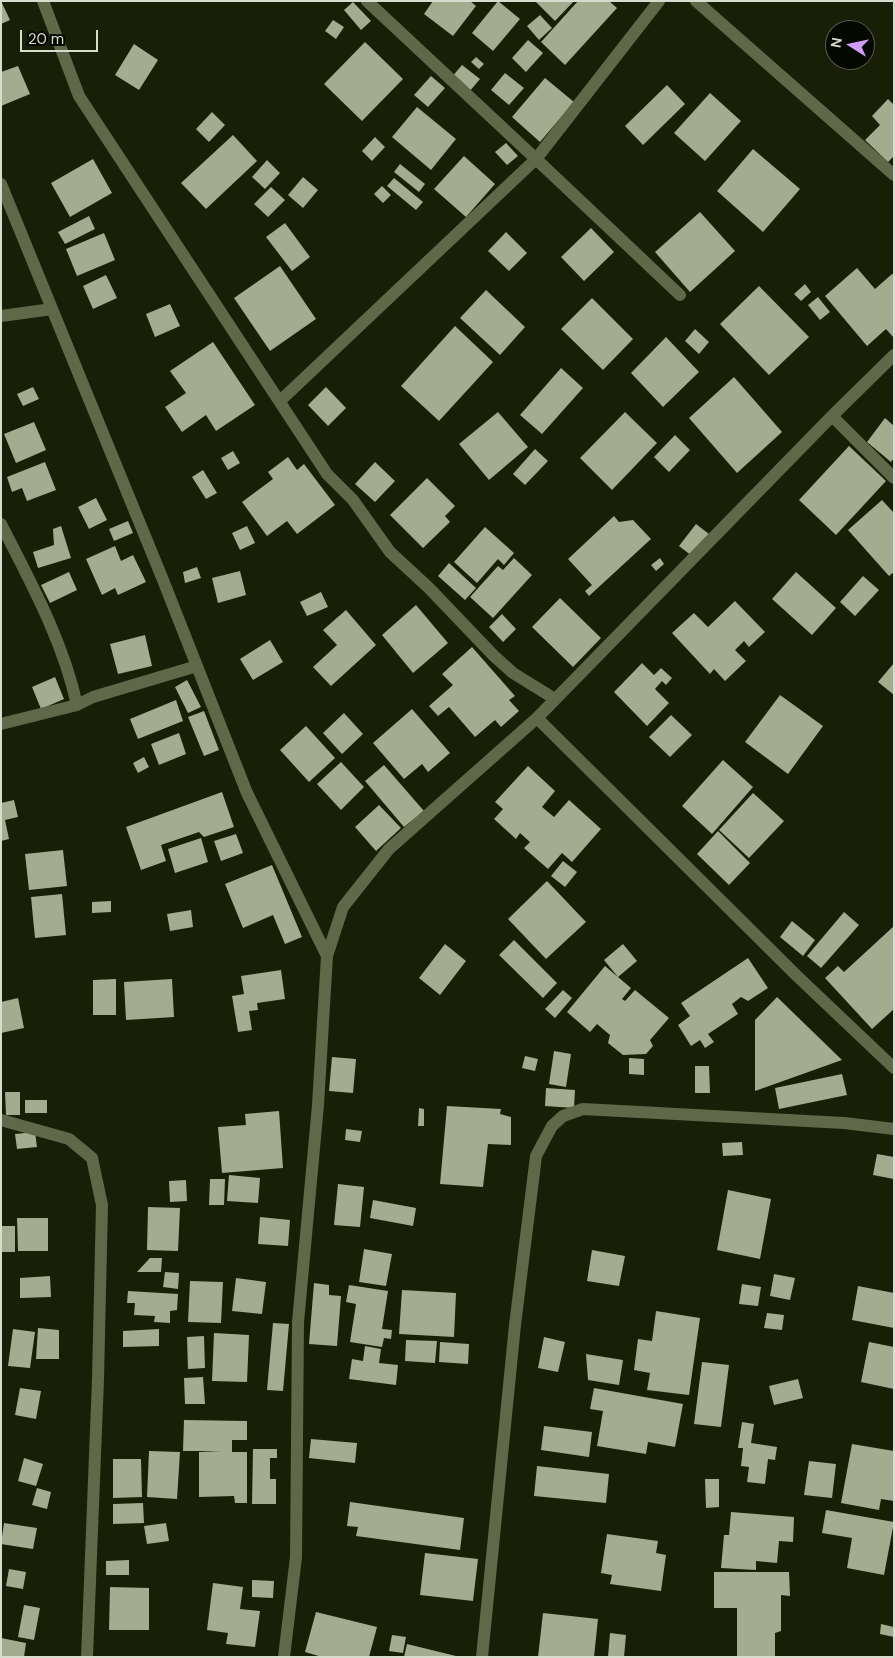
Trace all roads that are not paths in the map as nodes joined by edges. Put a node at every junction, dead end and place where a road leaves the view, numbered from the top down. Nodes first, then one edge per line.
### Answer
1 (43, 1) edge
2 (367, 1) edge
3 (659, 1) edge
4 (696, 1) edge
5 (536, 159) junction
6 (894, 175) edge
7 (1, 184) edge
8 (680, 295) dead end
9 (52, 309) junction
10 (1, 316) edge
11 (894, 355) edge
12 (280, 401) junction
13 (832, 416) junction
14 (894, 478) edge
15 (1, 524) edge
16 (197, 666) junction
17 (555, 699) junction
18 (77, 705) junction
19 (537, 718) junction
20 (1, 724) edge
21 (327, 956) junction
22 (894, 1068) edge
23 (1, 1120) edge
24 (894, 1130) edge
25 (87, 1657) edge
26 (284, 1657) edge
27 (482, 1657) edge

1 - 12 street
2 - 5 street
3 - 5 street
4 - 6 street
5 - 8 street
5 - 12 street
7 - 9 street
9 - 10 street
9 - 16 street
11 - 13 street
12 - 17 street
13 - 14 street
13 - 17 street
15 - 18 street
16 - 18 street
16 - 21 street
17 - 19 street
18 - 20 street
19 - 21 street
19 - 22 street
21 - 26 street
23 - 25 street
24 - 27 street

